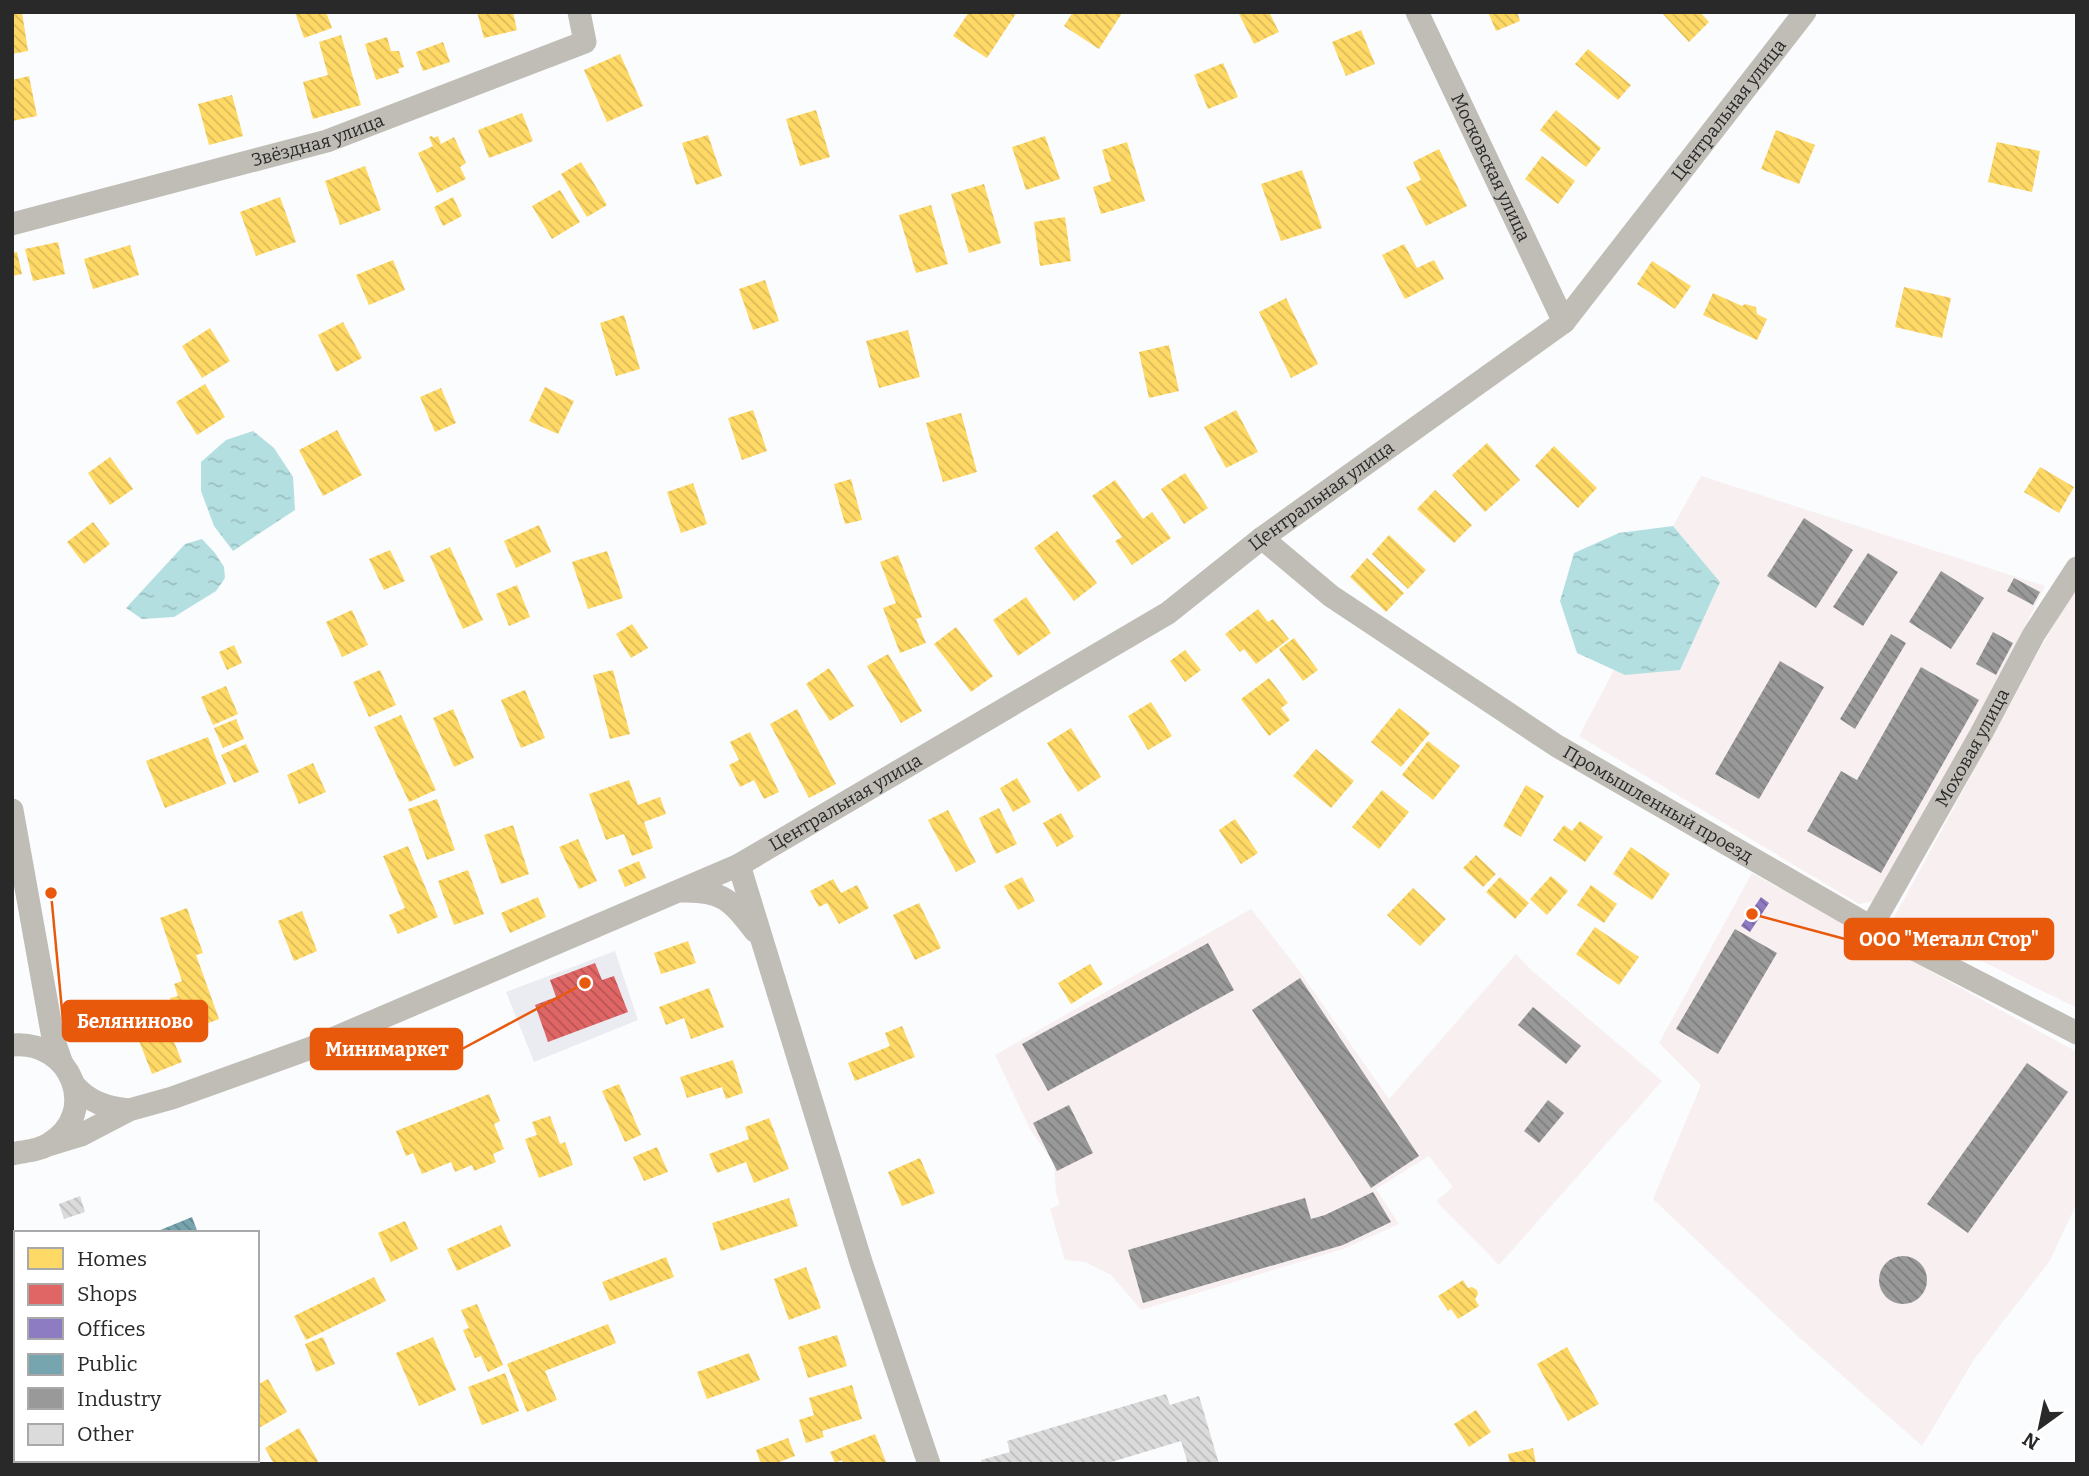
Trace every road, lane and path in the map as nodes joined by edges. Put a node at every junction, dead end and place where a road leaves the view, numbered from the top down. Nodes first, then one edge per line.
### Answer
1 (579, 12) edge
2 (1416, 12) edge
3 (1805, 12) edge
4 (12, 224) edge
5 (1564, 323) junction
6 (1262, 538) junction
7 (2077, 568) edge
8 (12, 810) edge
9 (738, 865) junction
10 (673, 891) junction
11 (1871, 927) junction
12 (761, 939) junction
13 (2077, 1033) edge
14 (12, 1045) edge
15 (61, 1061) junction
16 (74, 1085) junction
17 (128, 1110) junction
18 (48, 1145) junction
19 (15, 1152) edge
20 (929, 1464) edge

1 - 4 street, Звёздная улица
2 - 5 street, Московская улица
3 - 5 street, Центральная улица
5 - 6 street, Центральная улица
6 - 9 street, Центральная улица
6 - 11 street, Промышленный проезд
7 - 11 street, Моховая улица
8 - 15 street
9 - 10 street, Центральная улица
9 - 12 street
10 - 12 street
10 - 17 street, Центральная улица
11 - 13 street, Промышленный проезд
12 - 20 street
14 - 15 street
15 - 16 street
16 - 17 street
16 - 18 street
17 - 18 street, Центральная улица
18 - 19 street, Центральная улица

